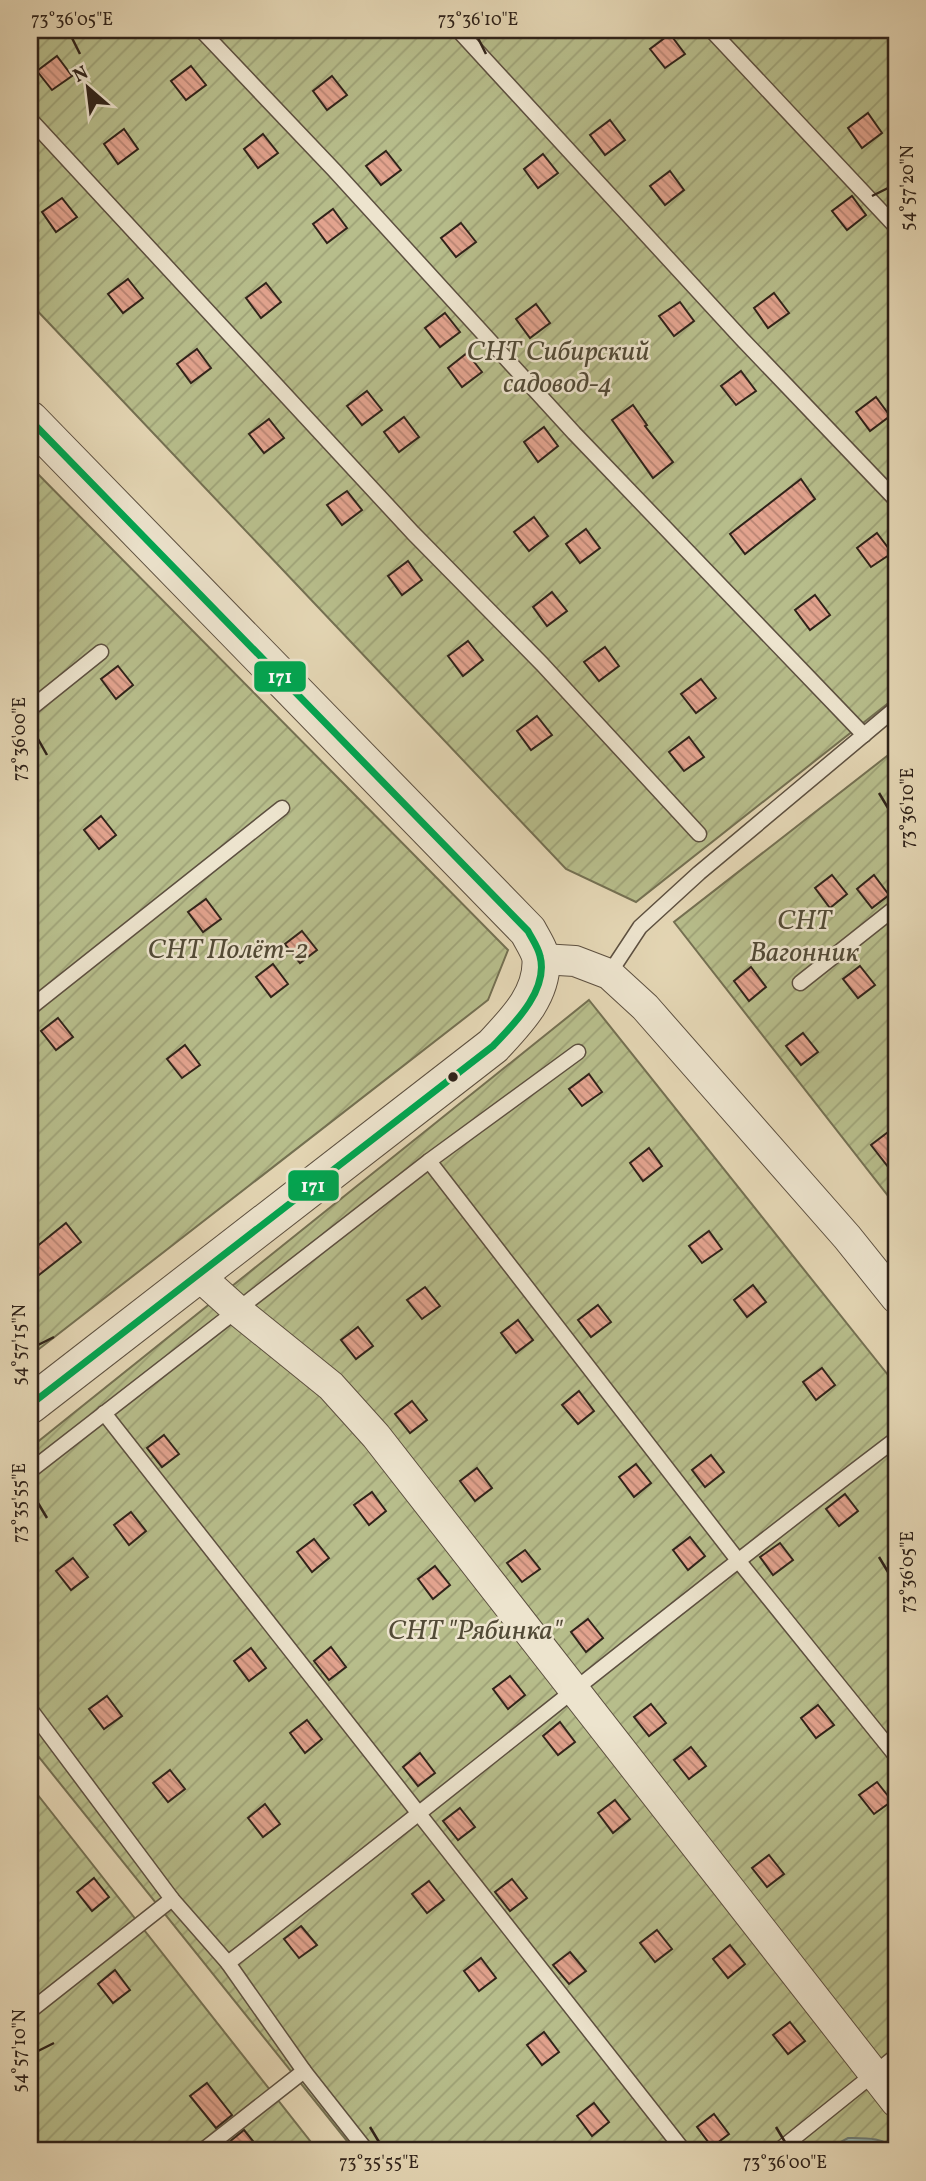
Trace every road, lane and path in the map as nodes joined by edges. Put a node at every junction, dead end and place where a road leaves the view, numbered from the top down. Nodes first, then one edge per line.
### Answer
1 (201, 30) edge
2 (458, 30) edge
3 (711, 30) edge
4 (30, 119) edge
5 (896, 227) edge
6 (30, 420) edge
7 (896, 500) edge
8 (101, 652) dead end
9 (896, 708) edge
10 (30, 709) edge
11 (864, 735) junction
12 (282, 808) dead end
13 (699, 834) dead end
14 (896, 907) edge
15 (542, 959) junction
16 (609, 974) junction
17 (800, 983) dead end
18 (30, 1008) edge
19 (578, 1052) dead end
20 (429, 1161) junction
21 (197, 1274) junction
22 (896, 1298) edge
23 (237, 1310) junction
24 (30, 1405) edge
25 (104, 1413) junction
26 (896, 1440) edge
27 (30, 1471) edge
28 (737, 1559) junction
29 (573, 1690) junction
30 (30, 1709) edge
31 (35, 1729) edge
32 (896, 1756) edge
33 (420, 1815) junction
34 (172, 1899) junction
35 (228, 1963) junction
36 (30, 2011) edge
37 (885, 2065) edge
38 (304, 2071) junction
39 (896, 2102) edge
40 (202, 2151) edge
41 (367, 2151) edge
42 (684, 2151) edge
43 (778, 2151) edge

1 - 11 lane
2 - 7 lane
3 - 5 lane
4 - 13 lane
6 - 15 street
8 - 10 lane
9 - 11 lane
11 - 16 lane
12 - 18 lane
14 - 17 lane
15 - 16 street
15 - 21 street
16 - 22 street
19 - 20 lane
20 - 23 lane
20 - 28 lane
21 - 23 street
21 - 24 street
23 - 25 lane
23 - 29 street
25 - 27 lane
25 - 33 lane
26 - 28 lane
28 - 29 lane
28 - 32 lane
29 - 33 lane
29 - 37 street
30 - 31 lane
31 - 34 lane
33 - 35 lane
33 - 42 lane
34 - 35 lane
34 - 36 lane
35 - 38 lane
37 - 39 street
37 - 43 lane
38 - 40 lane
38 - 41 lane

